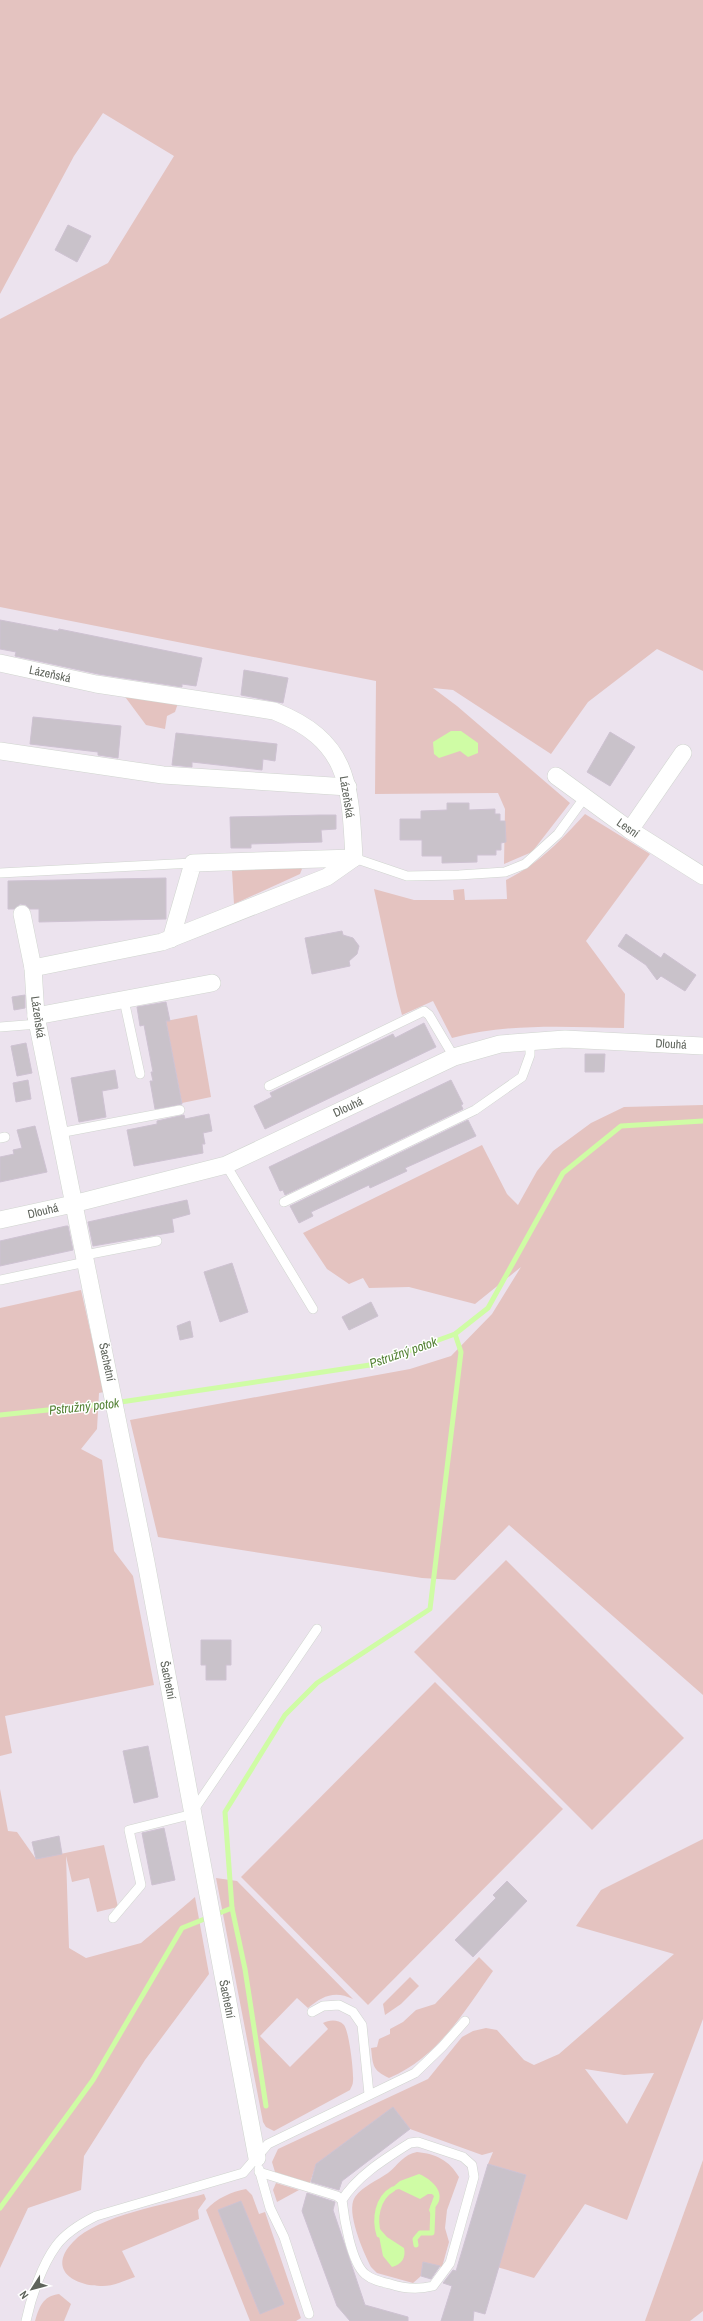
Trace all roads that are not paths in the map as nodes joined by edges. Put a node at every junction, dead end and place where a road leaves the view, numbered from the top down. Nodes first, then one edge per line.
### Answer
1 (0, 663) edge
2 (0, 751) edge
3 (683, 753) dead end
4 (556, 776) dead end
5 (348, 787) junction
6 (585, 797) junction
7 (630, 830) junction
8 (354, 858) junction
9 (193, 863) junction
10 (0, 873) edge
11 (703, 876) edge
12 (22, 914) dead end
13 (171, 939) junction
14 (33, 968) junction
15 (212, 983) dead end
16 (124, 1000) junction
17 (37, 1020) junction
18 (0, 1027) edge
19 (530, 1042) junction
20 (703, 1046) edge
21 (454, 1056) junction
22 (140, 1074) dead end
23 (269, 1086) dead end
24 (180, 1110) dead end
25 (59, 1133) junction
26 (226, 1165) junction
27 (284, 1202) dead end
28 (73, 1204) junction
29 (0, 1220) edge
30 (157, 1241) dead end
31 (86, 1258) junction
32 (0, 1280) edge
33 (312, 1309) dead end
34 (317, 1629) dead end
35 (193, 1812) junction
36 (113, 1918) dead end
37 (312, 2012) dead end
38 (464, 2021) dead end
39 (369, 2094) junction
40 (258, 2165) junction
41 (342, 2200) junction
42 (310, 2314) dead end
43 (26, 2321) edge

1 - 5 street, Lázeňská
2 - 5 street
3 - 7 street
4 - 6 street, Lesní
5 - 8 street, Lázeňská
6 - 7 street, Lesní
6 - 8 lane
7 - 11 street, Lesní
8 - 9 street
8 - 13 street
9 - 10 lane
9 - 13 street
12 - 14 street, Lázeňská
13 - 14 street
14 - 17 street, Lázeňská
15 - 16 street
16 - 17 street
16 - 22 lane
17 - 18 lane
17 - 25 street, Lázeňská
19 - 20 street, Dlouhá
19 - 21 street, Dlouhá
19 - 27 lane
21 - 23 lane
21 - 26 street, Dlouhá
24 - 25 lane
25 - 28 street, Lázeňská
26 - 28 street, Dlouhá
26 - 33 lane
28 - 29 street, Dlouhá
28 - 31 street, Šachetní
30 - 31 lane
31 - 32 lane
31 - 35 street, Šachetní
34 - 35 lane
35 - 36 lane
35 - 40 street, Šachetní
37 - 39 lane
38 - 39 lane
39 - 40 lane
40 - 41 lane
40 - 42 lane
40 - 43 lane
41 - 41 lane

